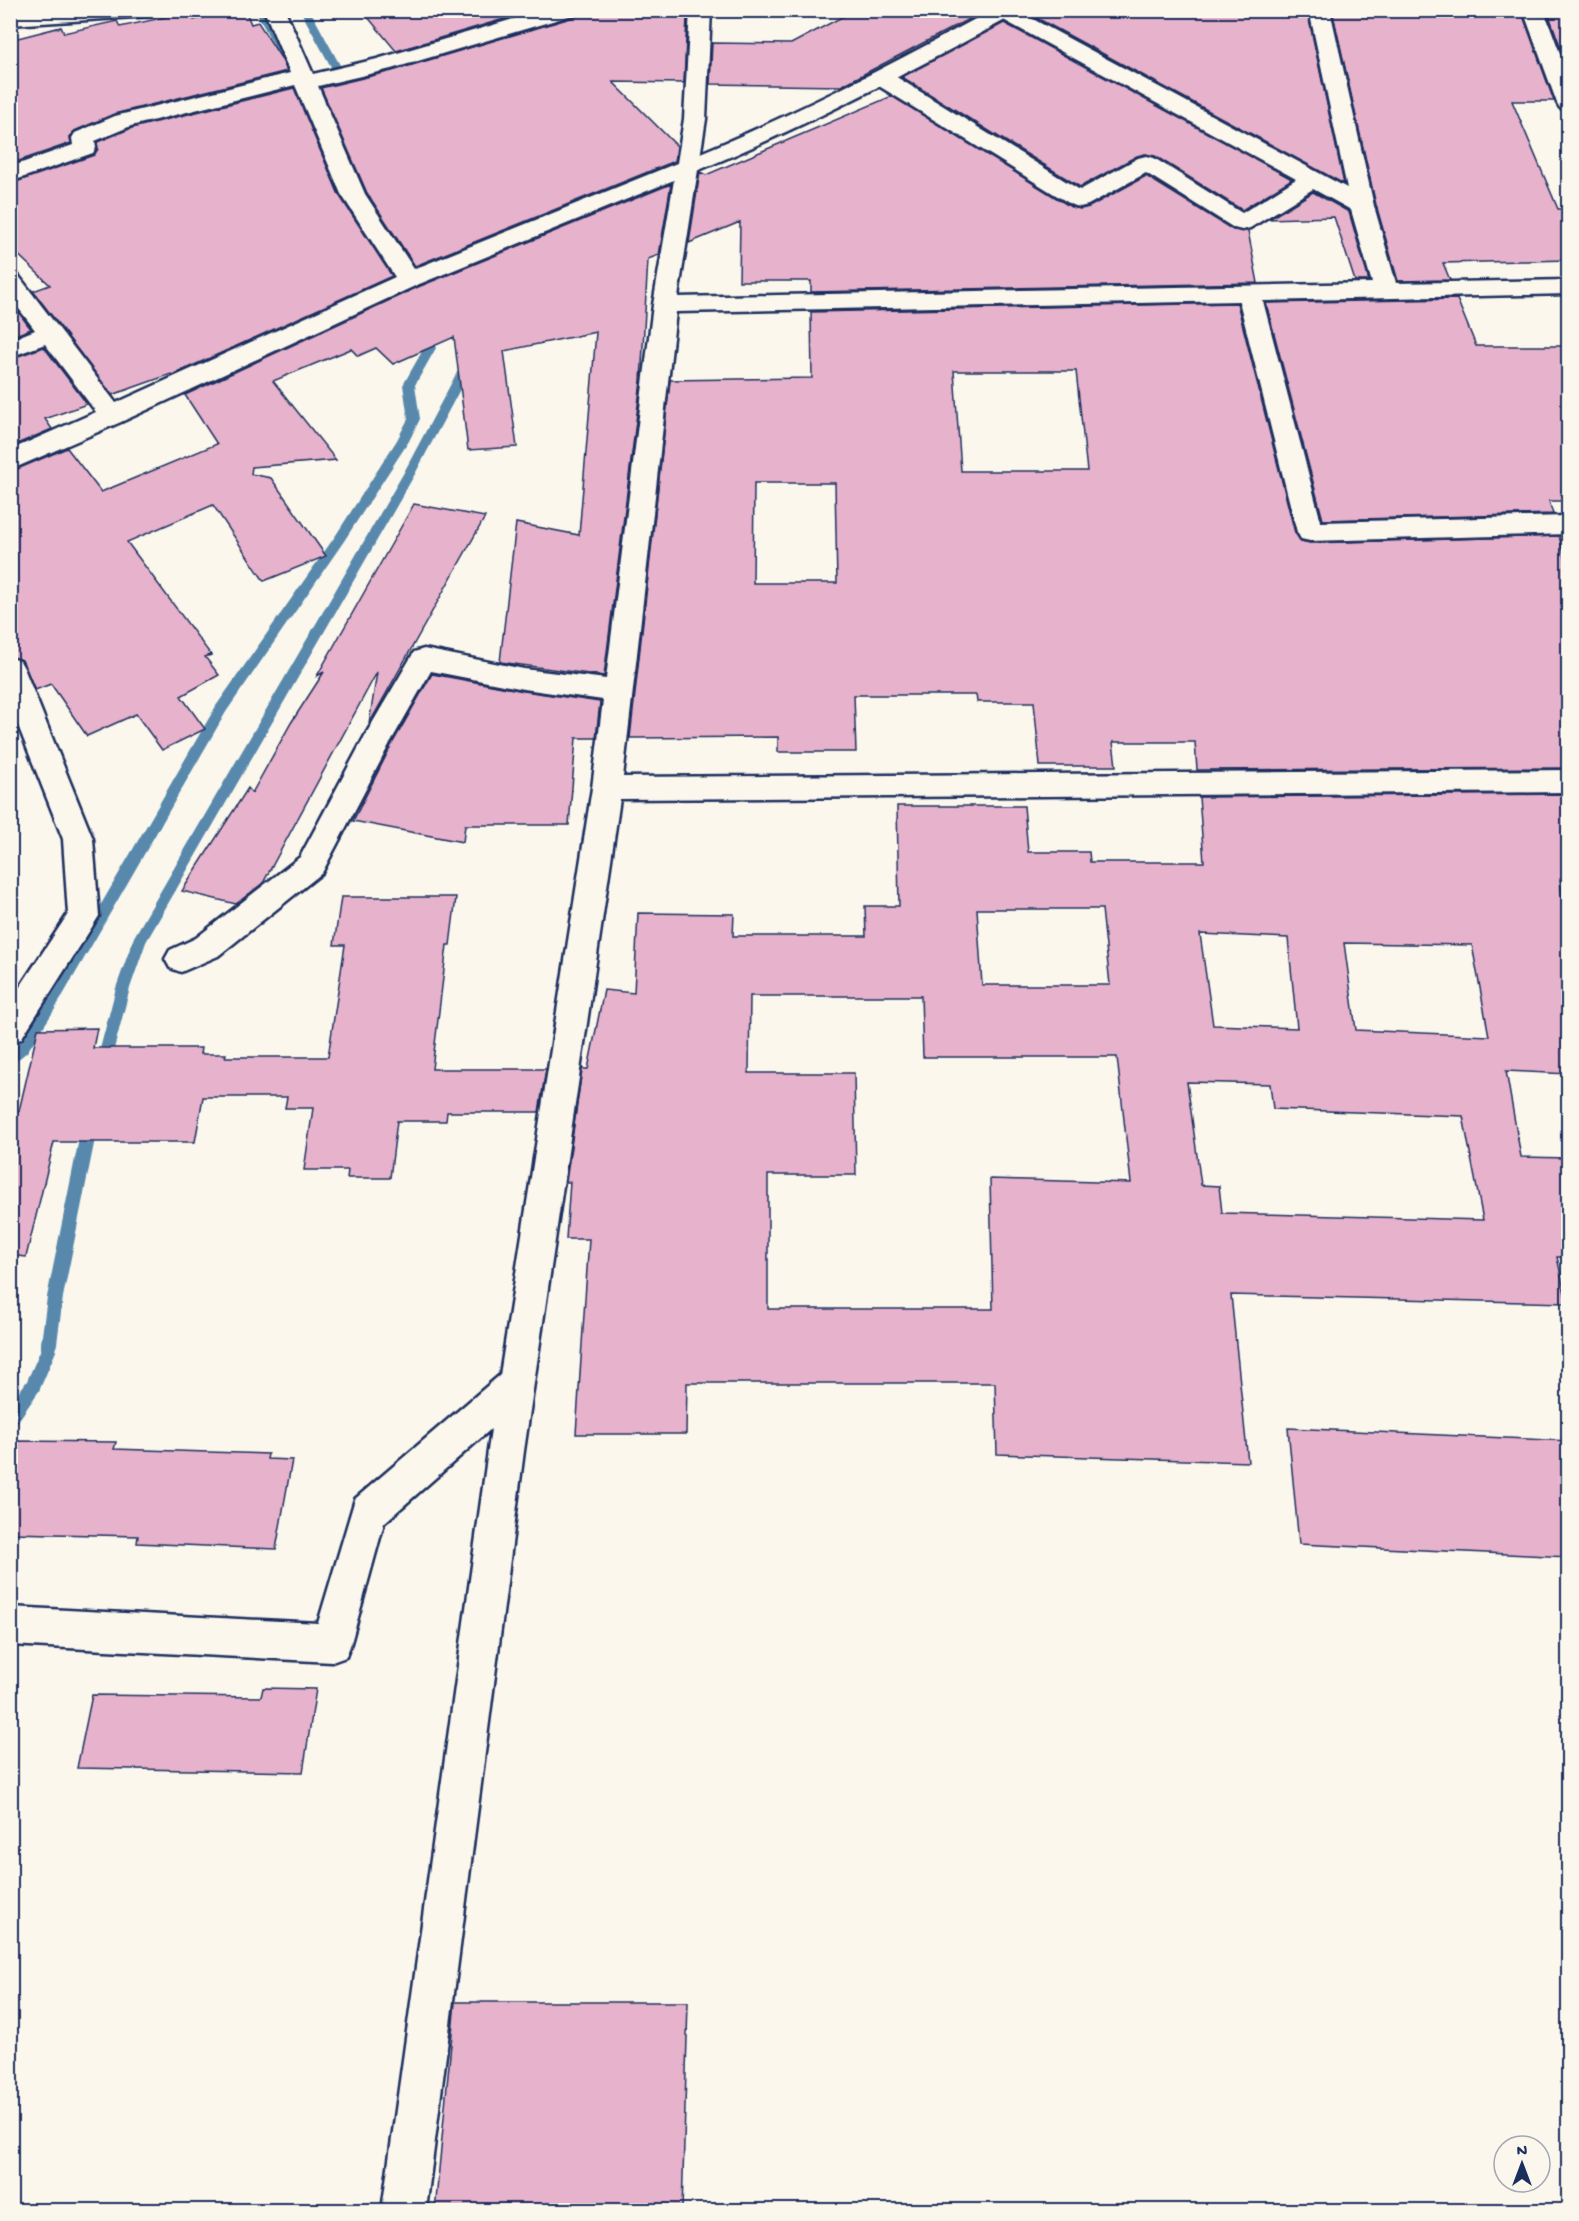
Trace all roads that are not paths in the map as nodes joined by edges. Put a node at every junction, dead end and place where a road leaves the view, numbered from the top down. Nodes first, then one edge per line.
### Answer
1 (151, 10) edge
2 (274, 10) edge
3 (569, 10) edge
4 (701, 10) edge
5 (1319, 10) edge
6 (1533, 10) edge
7 (1007, 12) edge
8 (10, 19) edge
9 (1559, 56) edge
10 (882, 78) junction
11 (298, 80) junction
12 (1569, 103) edge
13 (686, 167) junction
14 (10, 175) edge
15 (1312, 179) junction
16 (1362, 207) junction
17 (10, 280) edge
18 (409, 280) junction
19 (1569, 287) edge
20 (1386, 291) junction
21 (1249, 294) junction
22 (665, 305) junction
23 (50, 333) junction
24 (10, 349) edge
25 (112, 416) junction
26 (10, 461) edge
27 (1569, 525) edge
28 (10, 668) edge
29 (619, 691) junction
30 (23, 736) edge
31 (1569, 781) edge
32 (607, 788) junction
33 (181, 959) dead end
34 (10, 1030) edge
35 (516, 1384) junction
36 (10, 1626) edge
37 (404, 2211) edge

1 - 8 street
2 - 11 street
3 - 11 street
4 - 13 street
5 - 16 street
6 - 9 street
7 - 10 street
7 - 15 street
9 - 12 street
10 - 13 street
10 - 15 street
11 - 14 street
11 - 18 street
13 - 18 street
13 - 22 street
15 - 16 street
16 - 20 street
17 - 23 street
18 - 25 street
19 - 20 street
20 - 21 street
21 - 22 street
21 - 27 street
22 - 29 street
23 - 24 street
23 - 25 street
25 - 26 street
28 - 30 street
29 - 32 street
29 - 33 street
30 - 34 street
31 - 32 street
32 - 35 street
35 - 36 street
35 - 37 street

